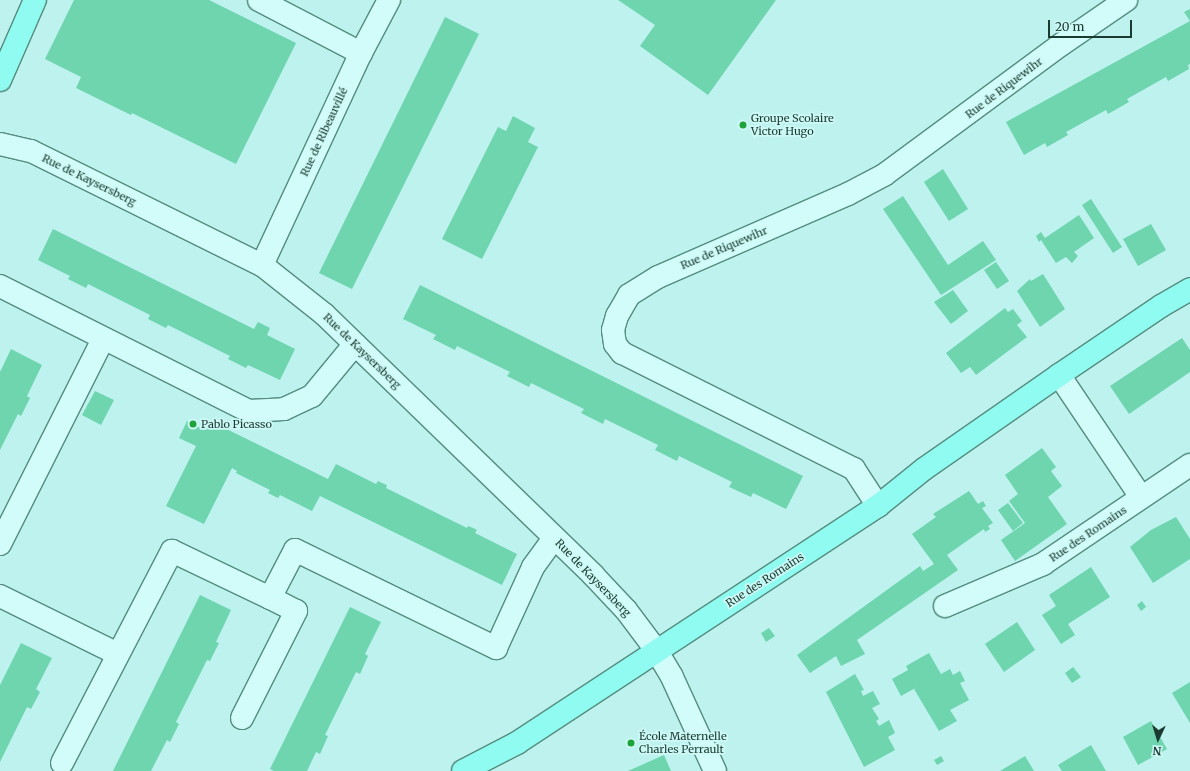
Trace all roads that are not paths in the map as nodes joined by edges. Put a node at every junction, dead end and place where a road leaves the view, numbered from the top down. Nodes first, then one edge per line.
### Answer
1 (35, 0) edge
2 (259, 0) edge
3 (390, 0) edge
4 (1126, 0) edge
5 (361, 52) junction
6 (0, 80) edge
7 (0, 144) edge
8 (262, 265) junction
9 (0, 286) edge
10 (1190, 289) edge
11 (103, 339) junction
12 (355, 344) junction
13 (1059, 375) junction
14 (1190, 465) edge
15 (1141, 497) junction
16 (878, 506) junction
17 (554, 538) junction
18 (0, 544) edge
19 (0, 596) edge
20 (270, 598) junction
21 (945, 606) dead end
22 (656, 650) junction
23 (118, 654) junction
24 (242, 718) dead end
25 (62, 763) dead end
26 (463, 771) edge
27 (715, 771) edge

1 - 6 main road
2 - 5 street
3 - 5 street, Rue de Ribeauvillé
4 - 16 street, Rue de Riquewihr
5 - 8 street, Rue de Ribeauvillé
7 - 8 street, Rue de Kaysersberg
8 - 12 street, Rue de Kaysersberg
9 - 11 street
10 - 13 main road, Rue des Romains
11 - 12 street
11 - 18 street
12 - 17 street, Rue de Kaysersberg
13 - 15 street
13 - 16 main road, Rue des Romains
14 - 15 street, Rue des Romains
15 - 21 street, Rue des Romains
16 - 22 main road, Rue des Romains
17 - 20 street
17 - 22 street, Rue de Kaysersberg
19 - 23 street
20 - 23 street
20 - 24 street
22 - 26 main road, Rue des Romains
22 - 27 street, Rue de Kaysersberg
23 - 25 street

